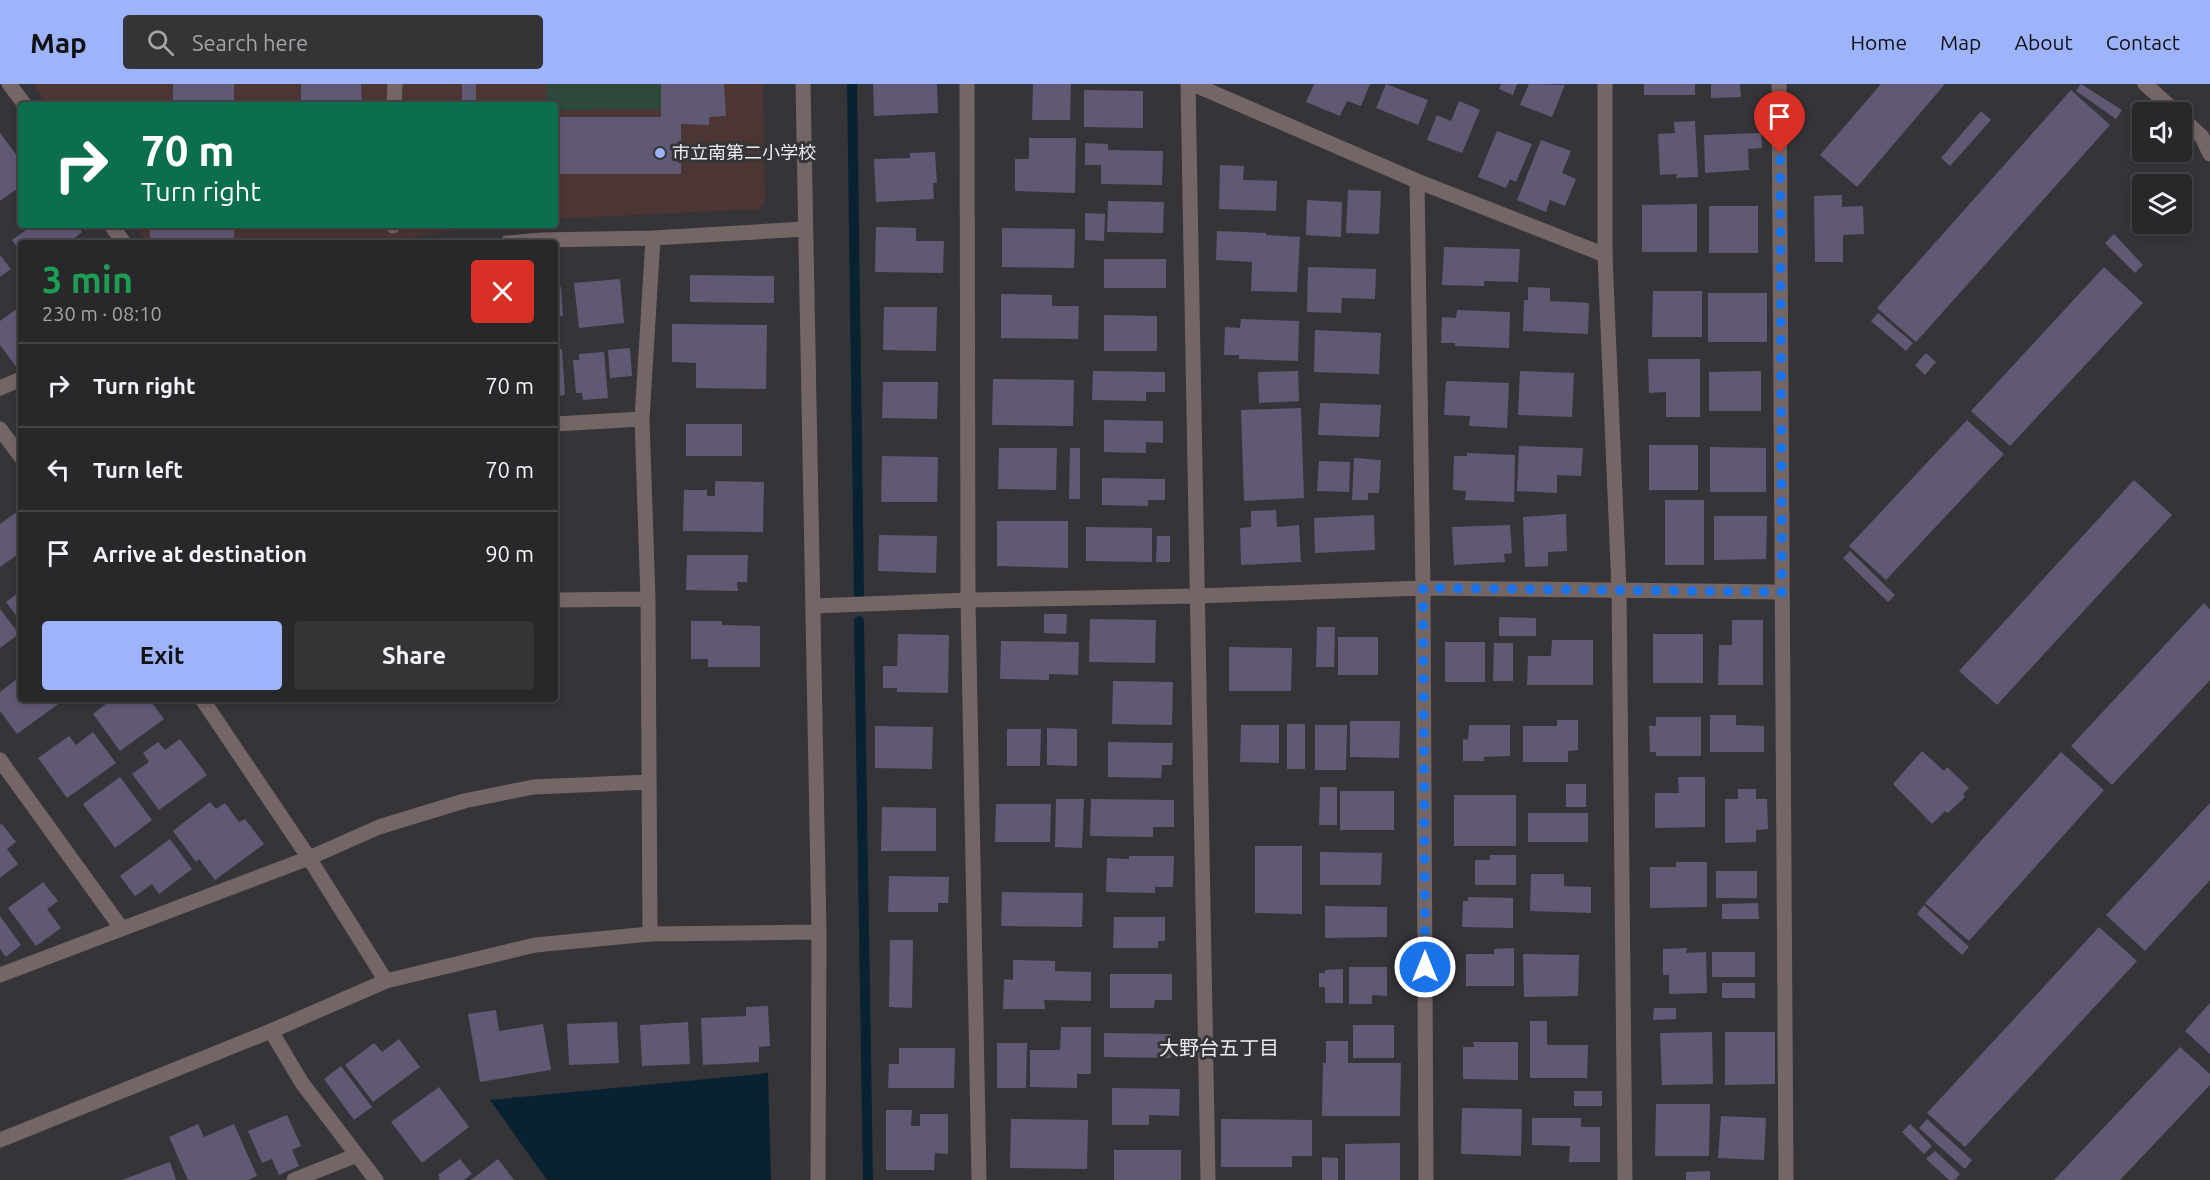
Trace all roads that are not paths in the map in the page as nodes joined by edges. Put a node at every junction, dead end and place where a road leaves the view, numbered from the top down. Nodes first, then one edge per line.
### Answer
1 (9, 84) edge
2 (395, 84) edge
3 (803, 84) edge
4 (967, 84) edge
5 (1191, 84) edge
6 (1605, 84) edge
7 (1779, 84) edge
8 (2145, 84) edge
9 (23, 102) edge
10 (394, 102) edge
11 (2165, 102) edge
12 (2192, 127) edge
13 (2210, 154) edge
14 (1417, 181) junction
15 (805, 229) junction
16 (653, 238) junction
17 (541, 240) edge
18 (1605, 255) junction
19 (18, 380) edge
20 (0, 388) edge
21 (642, 419) junction
22 (558, 424) edge
23 (0, 429) edge
24 (18, 453) edge
25 (1423, 588) junction
26 (1619, 589) junction
27 (1782, 592) junction
28 (1197, 596) junction
29 (648, 599) junction
30 (558, 600) edge
31 (968, 600) junction
32 (814, 606) junction
33 (204, 702) edge
34 (0, 760) edge
35 (649, 782) junction
36 (309, 858) junction
37 (122, 929) junction
38 (819, 932) junction
39 (650, 934) junction
40 (0, 975) edge
41 (386, 981) junction
42 (271, 1031) junction
43 (0, 1140) edge
44 (357, 1155) junction
45 (294, 1180) edge
46 (376, 1180) edge
47 (818, 1180) edge
48 (979, 1180) edge
49 (1208, 1180) edge
50 (1426, 1180) edge
51 (1625, 1180) edge
52 (1786, 1180) edge

1 - 9 street
2 - 10 street
3 - 15 street
4 - 31 street
5 - 14 street
5 - 28 street
6 - 18 street
7 - 27 street
8 - 11 street
12 - 13 street
14 - 18 street
14 - 25 street
15 - 16 street
15 - 32 street
16 - 17 street
16 - 21 street
18 - 26 street
19 - 20 street
21 - 22 street
21 - 29 street
23 - 24 street
25 - 26 street
25 - 28 street
25 - 50 street
26 - 27 street
26 - 51 street
27 - 52 street
28 - 31 street
28 - 49 street
29 - 30 street
29 - 35 street
31 - 32 street
31 - 48 street
32 - 38 street
33 - 36 street
34 - 37 street
35 - 36 street
35 - 39 street
36 - 37 street
36 - 41 street
37 - 40 street
38 - 39 street
38 - 47 street
39 - 41 street
41 - 42 street
42 - 43 street
42 - 44 street
44 - 45 street
44 - 46 street

